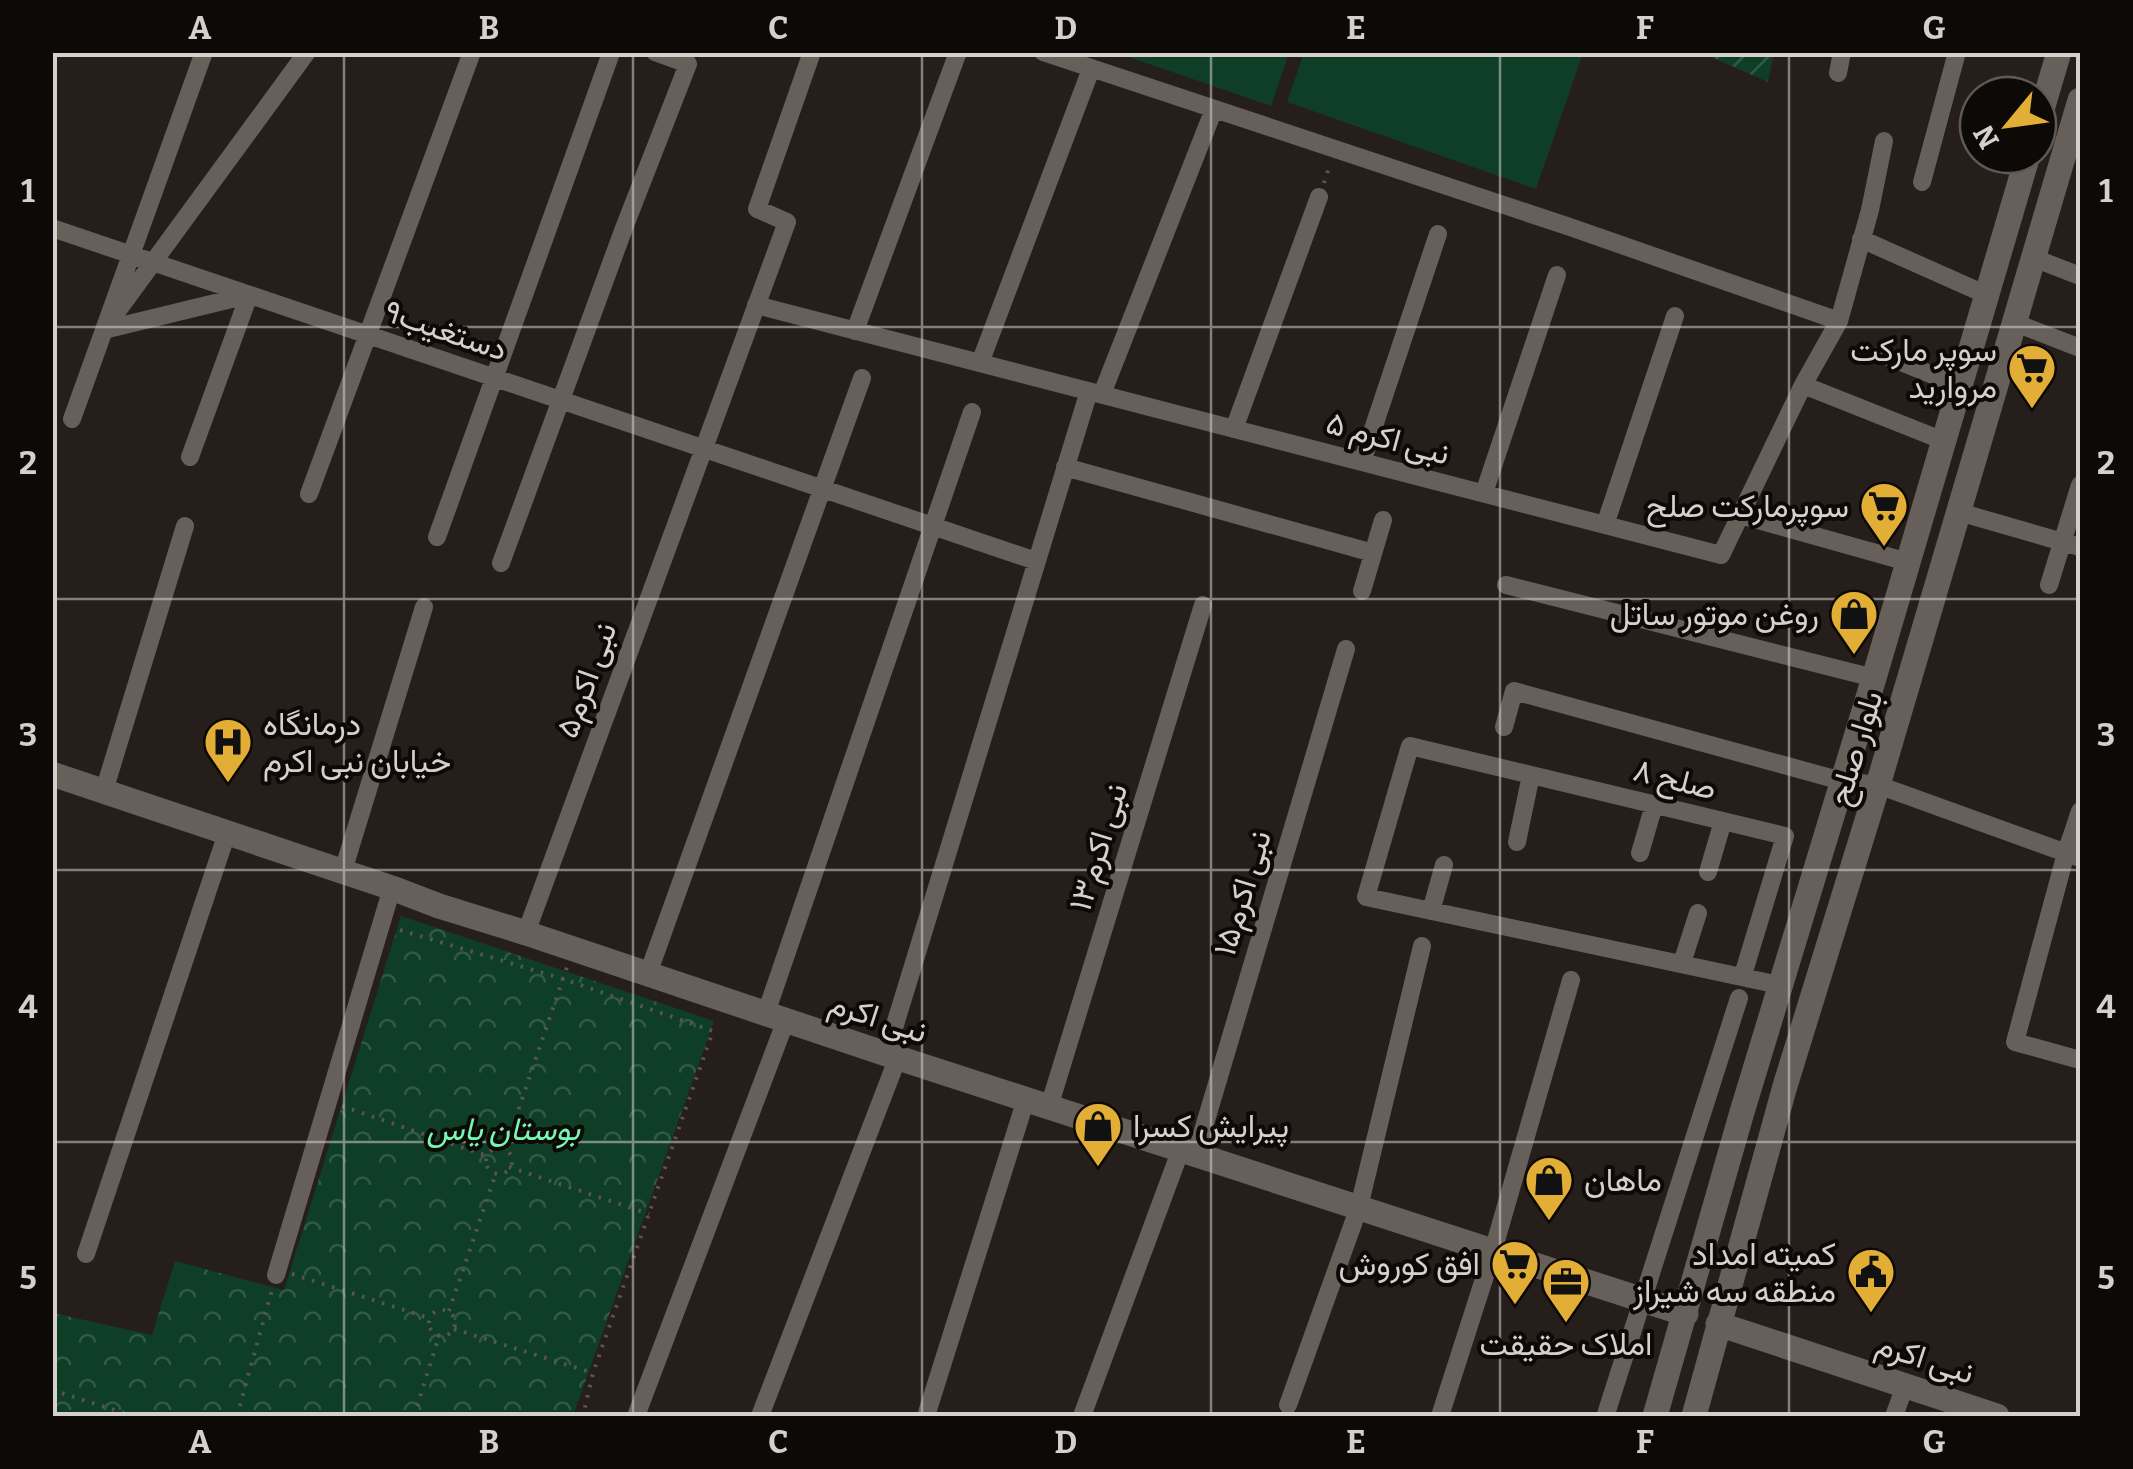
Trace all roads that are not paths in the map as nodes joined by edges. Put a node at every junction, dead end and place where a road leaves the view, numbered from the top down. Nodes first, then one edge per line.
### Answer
1 (204, 52) edge
2 (307, 52) edge
3 (472, 52) edge
4 (611, 52) edge
5 (654, 52) edge
6 (812, 52) edge
7 (958, 52) edge
8 (1842, 52) edge
9 (1957, 52) edge
10 (1049, 54) edge
11 (1091, 69) junction
12 (1838, 73) dead end
13 (2080, 100) edge
14 (1214, 108) junction
15 (1884, 141) dead end
16 (2022, 175) edge
17 (1922, 182) dead end
18 (1320, 198) road end
19 (52, 228) edge
20 (1438, 234) dead end
21 (1861, 239) junction
22 (131, 255) junction
23 (2034, 258) junction
24 (1558, 275) dead end
25 (2080, 276) edge
26 (1987, 294) junction
27 (249, 295) junction
28 (756, 305) junction
29 (1675, 316) dead end
30 (1839, 321) junction
31 (2014, 322) junction
32 (104, 330) junction
33 (855, 330) junction
34 (368, 335) junction
35 (2080, 348) edge
36 (1881, 354) dead end
37 (980, 363) junction
38 (494, 378) junction
39 (862, 378) dead end
40 (1803, 384) junction
41 (1960, 386) junction
42 (1096, 393) junction
43 (560, 400) junction
44 (972, 412) dead end
45 (72, 419) dead end
46 (1234, 428) junction
47 (1944, 441) junction
48 (702, 448) junction
49 (190, 457) dead end
50 (1362, 462) junction
51 (1065, 468) junction
52 (2080, 485) edge
53 (821, 488) junction
54 (309, 494) dead end
55 (1484, 494) junction
56 (1959, 512) junction
57 (1740, 514) junction
58 (1383, 520) dead end
59 (1605, 524) junction
60 (184, 526) dead end
61 (932, 526) junction
62 (437, 537) dead end
63 (2071, 545) edge
64 (1373, 553) junction
65 (1036, 561) junction
66 (1908, 562) junction
67 (501, 563) dead end
68 (2049, 584) dead end
69 (1506, 585) dead end
70 (1362, 590) dead end
71 (1203, 605) dead end
72 (424, 607) dead end
73 (1346, 649) dead end
74 (1874, 678) junction
75 (1504, 727) dead end
76 (52, 774) edge
77 (1530, 774) junction
78 (1842, 781) junction
79 (1878, 785) junction
80 (104, 792) junction
81 (1654, 804) junction
82 (2080, 811) edge
83 (1722, 822) junction
84 (228, 833) junction
85 (1517, 842) dead end
86 (1640, 852) dead end
87 (2073, 856) edge
88 (1444, 865) dead end
89 (343, 872) junction
90 (1708, 872) dead end
91 (392, 888) junction
92 (1431, 911) junction
93 (1698, 913) dead end
94 (526, 933) junction
95 (1422, 946) dead end
96 (1682, 963) junction
97 (648, 974) junction
98 (1744, 976) junction
99 (1571, 980) dead end
100 (1779, 985) junction
101 (1739, 998) dead end
102 (776, 1017) junction
103 (892, 1056) junction
104 (2080, 1060) edge
105 (1038, 1103) junction
106 (1188, 1152) junction
107 (1359, 1207) junction
108 (1493, 1251) junction
109 (86, 1254) dead end
110 (277, 1272) road end
111 (1641, 1299) junction
112 (1686, 1314) junction
113 (1718, 1324) junction
114 (1905, 1386) junction
115 (1288, 1405) dead end
116 (1606, 1414) dead end
117 (636, 1416) edge
118 (760, 1416) edge
119 (926, 1416) edge
120 (1082, 1416) edge
121 (1440, 1416) edge
122 (1655, 1416) edge
123 (1694, 1416) edge
124 (1894, 1416) edge
125 (1997, 1416) edge

1 - 22 street
2 - 32 street
3 - 34 street
4 - 38 street
5 - 43 street
6 - 28 street
7 - 33 street
8 - 12 street
9 - 17 street
10 - 11 street
11 - 14 street
11 - 37 street
13 - 23 main road, بلوار صلح
14 - 30 street
14 - 42 street
15 - 21 street, نبی اکرم ۵
16 - 26 main road, بلوار صلح
18 - 46 street
19 - 22 street, دستغیب۹
20 - 50 street
21 - 26 street
21 - 30 street, نبی اکرم ۵
22 - 27 street, دستغیب۹
22 - 32 street
23 - 25 street
23 - 31 main road, بلوار صلح
24 - 55 street
26 - 41 main road, بلوار صلح
27 - 32 street
27 - 34 street, دستغیب۹
27 - 49 street
28 - 33 street, نبی اکرم ۵
28 - 48 street
29 - 59 street
30 - 40 street, نبی اکرم ۵
31 - 35 street
31 - 56 main road, بلوار صلح
32 - 45 street
33 - 37 street, نبی اکرم ۵
34 - 38 street, دستغیب۹
34 - 54 street
36 - 41 street
37 - 42 street, نبی اکرم ۵
38 - 43 street, دستغیب۹
38 - 62 street
39 - 53 street
40 - 47 street
40 - 57 street, نبی اکرم ۵
41 - 47 main road, بلوار صلح
42 - 46 street, نبی اکرم ۵
42 - 51 street
43 - 48 street, دستغیب۹
43 - 67 street
44 - 61 street
46 - 50 street, نبی اکرم ۵
47 - 66 main road, بلوار صلح
48 - 53 street, دستغیب۹
48 - 94 street, نبی اکرم۵
50 - 55 street, نبی اکرم ۵
51 - 64 street
51 - 65 street
52 - 63 street
53 - 61 street, دستغیب۹
53 - 97 street
55 - 59 street, نبی اکرم ۵
56 - 63 street
56 - 79 main road, بلوار صلح
57 - 59 street, نبی اکرم ۵
57 - 66 street
58 - 64 street
60 - 80 street
61 - 65 street
61 - 102 street
63 - 68 street
64 - 70 street
65 - 103 street
66 - 74 main road, بلوار صلح
69 - 74 street
71 - 105 street, نبی اکرم۱۳
72 - 89 street
73 - 106 street, نبی اکرم۱۵
74 - 78 main road, بلوار صلح
75 - 78 street
76 - 80 main road, نبی اکرم
77 - 81 street, ۸ صلح
77 - 85 street
77 - 92 street, ۸ صلح
78 - 79 street
78 - 100 main road, بلوار صلح
79 - 87 street
79 - 113 main road, بلوار صلح
80 - 84 main road, نبی اکرم
81 - 83 street, ۸ صلح
81 - 86 street
82 - 87 street
83 - 90 street
83 - 98 street, ۸ صلح
84 - 89 main road, نبی اکرم
84 - 109 street
87 - 104 street
88 - 92 street
89 - 91 main road, نبی اکرم
91 - 94 main road, نبی اکرم
91 - 110 street
92 - 96 street
93 - 96 street
94 - 97 main road, نبی اکرم
95 - 107 street
96 - 98 street
97 - 102 main road, نبی اکرم
98 - 100 street
99 - 108 street
100 - 112 main road, بلوار صلح
101 - 111 street
102 - 103 main road, نبی اکرم
102 - 117 street
103 - 105 main road, نبی اکرم
103 - 118 street
105 - 106 main road, نبی اکرم
105 - 119 street, نبی اکرم۱۳
106 - 107 main road, نبی اکرم
106 - 120 street, نبی اکرم۱۵
107 - 108 main road, نبی اکرم
107 - 115 street
108 - 111 main road, نبی اکرم
108 - 121 street
111 - 112 main road, نبی اکرم
111 - 116 street
112 - 122 main road, بلوار صلح
113 - 114 main road, نبی اکرم
113 - 123 main road, بلوار صلح
114 - 124 street
114 - 125 main road, نبی اکرم

